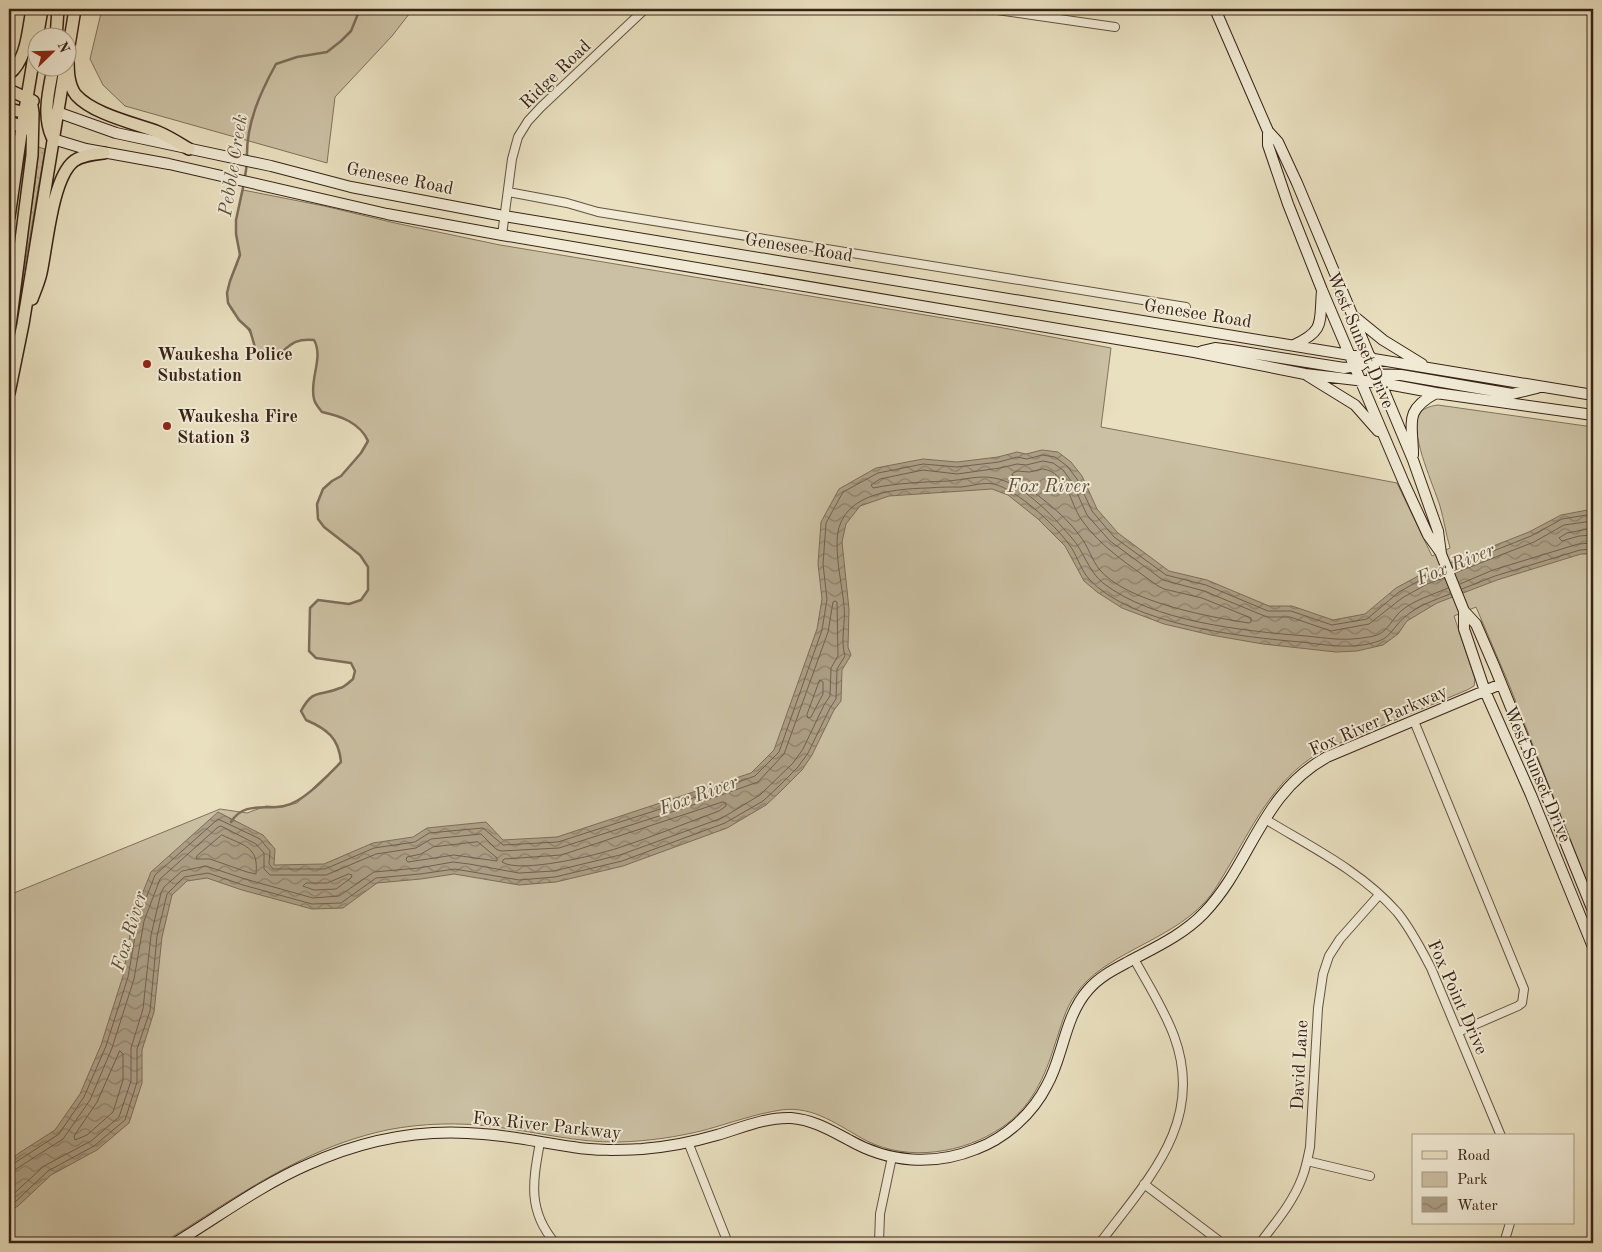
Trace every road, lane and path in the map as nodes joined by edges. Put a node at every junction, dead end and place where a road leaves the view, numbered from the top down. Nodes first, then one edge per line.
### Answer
1 (32, 9) edge
2 (42, 9) edge
3 (58, 9) edge
4 (75, 9) edge
5 (645, 9) edge
6 (990, 9) edge
7 (1215, 9) edge
8 (1115, 27) dead end
9 (57, 28) edge
10 (72, 28) edge
11 (9, 74) edge
12 (52, 78) edge
13 (62, 78) edge
14 (70, 78) edge
15 (9, 90) edge
16 (27, 99) junction
17 (9, 109) edge
18 (50, 111) junction
19 (29, 114) junction
20 (9, 122) edge
21 (22, 127) junction
22 (34, 131) junction
23 (1268, 132) junction
24 (53, 139) junction
25 (189, 149) junction
26 (104, 152) junction
27 (508, 192) junction
28 (504, 216) junction
29 (9, 217) edge
30 (502, 235) junction
31 (1322, 290) junction
32 (1186, 307) dead end
33 (1354, 316) junction
34 (23, 324) junction
35 (9, 333) edge
36 (1294, 345) junction
37 (1194, 352) junction
38 (1349, 354) junction
39 (1371, 357) junction
40 (1354, 367) junction
41 (1427, 367) junction
42 (1378, 373) junction
43 (1305, 374) junction
44 (1360, 381) junction
45 (1382, 383) junction
46 (1542, 387) junction
47 (9, 393) edge
48 (1436, 393) junction
49 (1593, 395) edge
50 (1593, 415) edge
51 (1384, 438) junction
52 (1413, 460) junction
53 (1441, 554) junction
54 (1464, 611) junction
55 (1501, 684) junction
56 (1486, 691) junction
57 (1414, 721) junction
58 (1265, 819) junction
59 (1379, 895) junction
60 (1593, 911) edge
61 (1593, 947) edge
62 (1134, 958) junction
63 (1458, 1032) junction
64 (1500, 1134) edge
65 (540, 1142) junction
66 (688, 1142) junction
67 (892, 1157) junction
68 (1307, 1161) junction
69 (1370, 1176) dead end
70 (1144, 1184) junction
71 (1510, 1224) edge
72 (179, 1242) edge
73 (555, 1243) edge
74 (728, 1243) edge
75 (878, 1243) edge
76 (1100, 1243) edge
77 (1222, 1243) edge
78 (1260, 1243) edge
79 (1504, 1243) edge

1 - 11 main road
2 - 16 main road
3 - 9 main road
4 - 10 main road
5 - 27 street, Ridge Road
6 - 8 street
7 - 23 main road, West Sunset Drive
12 - 18 main road
13 - 18 main road
14 - 25 main road
15 - 16 main road, Genesee Road
16 - 18 main road, Genesee Road
16 - 19 main road
17 - 19 main road
18 - 19 main road
18 - 24 main road
18 - 25 main road, Genesee Road
19 - 21 main road
19 - 22 main road
20 - 21 main road, Genesee Road
21 - 22 main road, Genesee Road
21 - 29 main road
22 - 24 main road, Genesee Road
22 - 35 main road
23 - 31 main road, West Sunset Drive
23 - 33 main road, West Sunset Drive
24 - 26 main road, Genesee Road
24 - 34 main road
25 - 28 main road, Genesee Road
26 - 30 main road, Genesee Road
26 - 34 main road
27 - 28 street, Ridge Road
27 - 32 street, Genesee Road
28 - 30 street, Ridge Road
28 - 36 main road, Genesee Road
30 - 37 main road, Genesee Road
31 - 36 main road
31 - 38 main road, West Sunset Drive
33 - 39 main road, West Sunset Drive
33 - 41 main road
34 - 47 main road
36 - 38 main road, Genesee Road
37 - 40 main road
37 - 43 main road, Genesee Road
38 - 39 main road, Genesee Road
38 - 40 main road, West Sunset Drive
39 - 40 main road
39 - 41 main road, Genesee Road
39 - 42 main road, West Sunset Drive
40 - 44 main road, West Sunset Drive
41 - 46 main road, Genesee Road
42 - 44 main road
42 - 45 main road, West Sunset Drive
42 - 46 main road
43 - 44 main road, Genesee Road
43 - 51 main road
44 - 45 main road, Genesee Road
44 - 51 main road, West Sunset Drive
45 - 48 main road, Genesee Road
45 - 52 main road, West Sunset Drive
46 - 49 main road, Genesee Road
48 - 50 main road, Genesee Road
48 - 52 main road
51 - 53 main road, West Sunset Drive
52 - 53 main road, West Sunset Drive
53 - 54 main road, West Sunset Drive
54 - 55 main road, West Sunset Drive
54 - 56 main road, West Sunset Drive
55 - 56 main road, Fox River Parkway
55 - 60 main road, West Sunset Drive
56 - 57 main road, Fox River Parkway
56 - 61 main road, West Sunset Drive
57 - 58 main road, Fox River Parkway
57 - 63 street
58 - 59 street, Fox Point Drive
58 - 62 main road, Fox River Parkway
59 - 63 street, Fox Point Drive
59 - 68 street, David Lane
62 - 67 main road, Fox River Parkway
62 - 70 street
63 - 64 street, Fox Point Drive
65 - 66 main road, Fox River Parkway
65 - 72 main road, Fox River Parkway
65 - 73 street
66 - 67 main road, Fox River Parkway
66 - 74 street
67 - 75 street
68 - 69 street
68 - 78 street, David Lane
70 - 76 street
70 - 77 street
71 - 79 street

